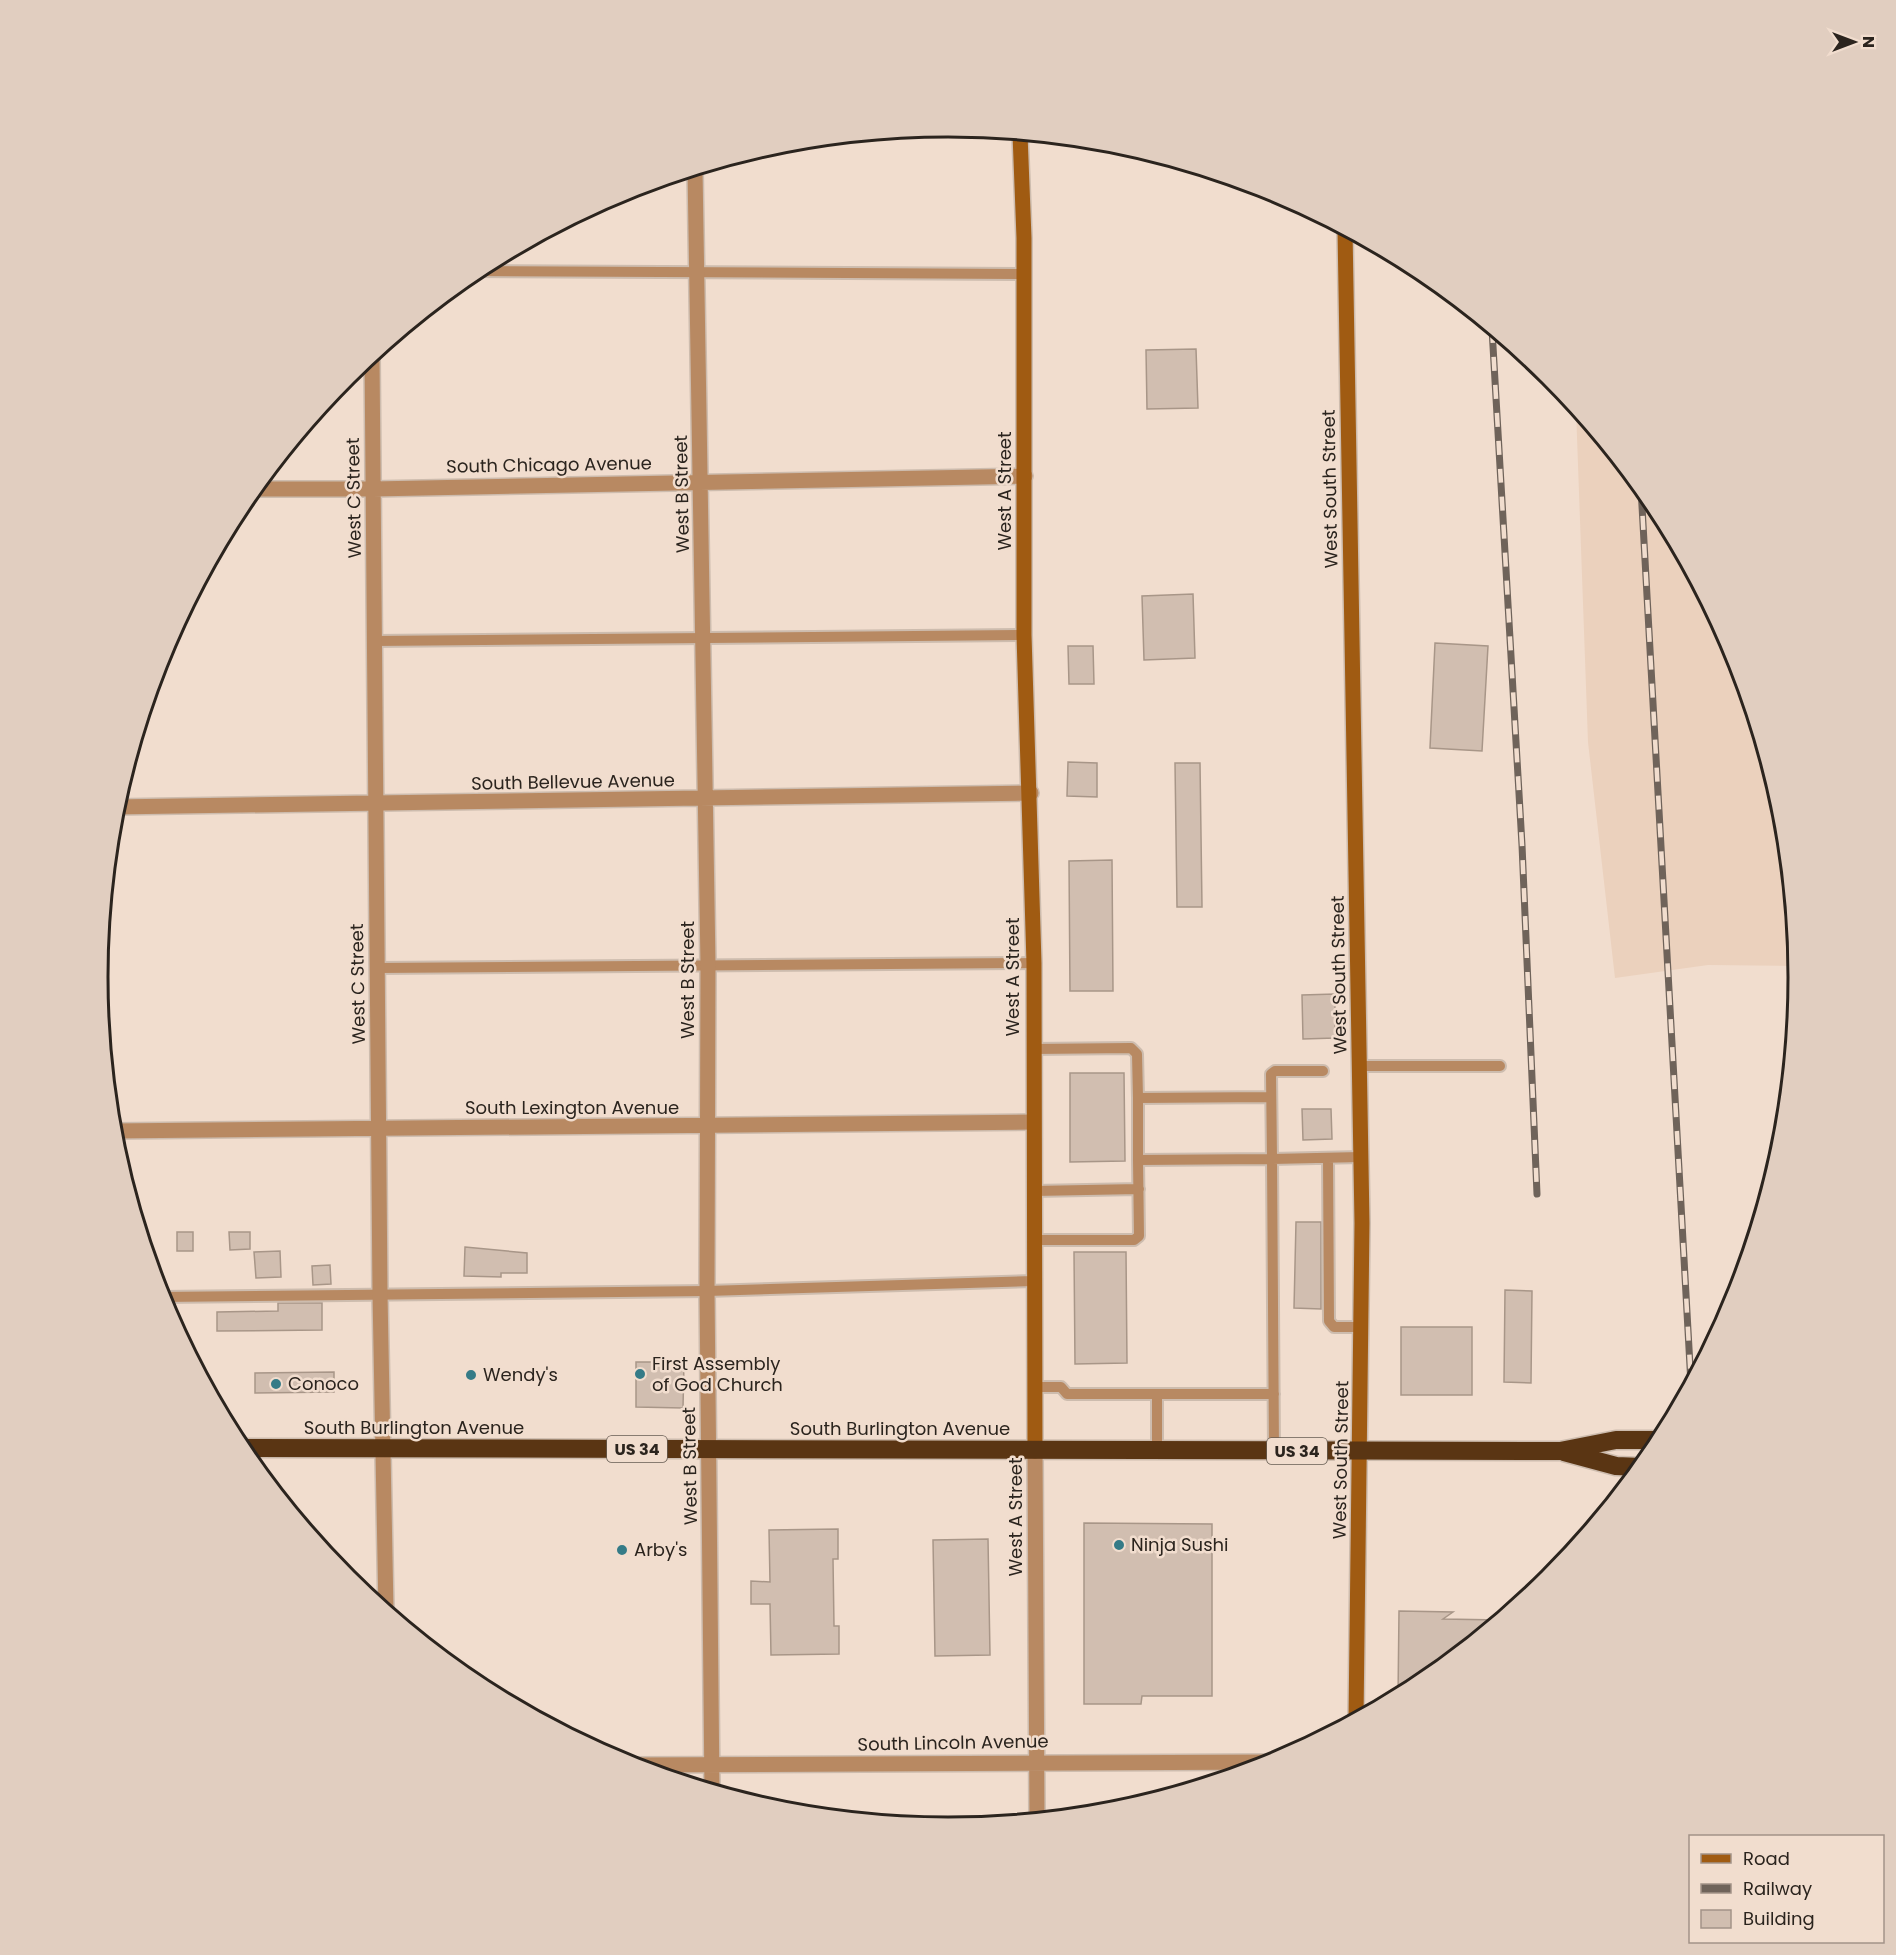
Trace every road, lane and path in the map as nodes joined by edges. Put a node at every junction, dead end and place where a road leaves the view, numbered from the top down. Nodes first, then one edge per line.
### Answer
1 (1020, 141) edge
2 (696, 177) edge
3 (1345, 238) edge
4 (494, 271) edge
5 (698, 273) junction
6 (1024, 274) junction
7 (372, 367) edge
8 (1024, 476) junction
9 (701, 482) junction
10 (266, 489) edge
11 (373, 489) junction
12 (1024, 635) junction
13 (703, 638) junction
14 (374, 641) junction
15 (1031, 793) junction
16 (706, 800) junction
17 (376, 805) junction
18 (126, 807) edge
19 (1034, 963) junction
20 (708, 964) junction
21 (377, 968) junction
22 (1033, 1049) junction
23 (1360, 1066) junction
24 (1500, 1066) dead end
25 (1323, 1071) dead end
26 (1271, 1097) junction
27 (1138, 1098) junction
28 (1033, 1122) junction
29 (708, 1126) junction
30 (379, 1129) junction
31 (122, 1131) edge
32 (1361, 1157) junction
33 (1328, 1158) junction
34 (1272, 1159) junction
35 (1138, 1160) junction
36 (1139, 1189) junction
37 (1034, 1191) junction
38 (1034, 1240) junction
39 (1034, 1281) junction
40 (707, 1291) junction
41 (380, 1294) junction
42 (171, 1297) edge
43 (1362, 1327) junction
44 (1035, 1387) junction
45 (1157, 1394) junction
46 (1274, 1394) junction
47 (1649, 1440) edge
48 (253, 1448) edge
49 (385, 1449) junction
50 (709, 1449) junction
51 (1361, 1450) junction
52 (1035, 1451) junction
53 (1157, 1451) junction
54 (1274, 1451) junction
55 (1560, 1451) junction
56 (1630, 1467) edge
57 (386, 1601) edge
58 (1356, 1711) edge
59 (1037, 1762) junction
60 (1248, 1762) edge
61 (712, 1765) junction
62 (658, 1766) edge
63 (712, 1783) edge
64 (1037, 1812) edge

1 - 6 street, West A Street
2 - 5 street, West B Street
3 - 23 street, West South Street
4 - 5 lane
5 - 6 lane
5 - 9 street, West B Street
6 - 8 street, West A Street
7 - 11 street, West C Street
8 - 9 street, South Chicago Avenue
8 - 12 street, West A Street
9 - 11 street, South Chicago Avenue
9 - 13 street, West B Street
10 - 11 street, South Chicago Avenue
11 - 14 street, West C Street
12 - 13 lane
12 - 15 street, West A Street
13 - 14 lane
13 - 16 street, West B Street
14 - 17 street, West C Street
15 - 16 street, South Bellevue Avenue
15 - 19 street, West A Street
16 - 17 street, South Bellevue Avenue
16 - 20 street, West B Street
17 - 18 street, South Bellevue Avenue
17 - 21 street, West C Street
19 - 20 lane
19 - 22 street, West A Street
20 - 21 lane
20 - 29 street, West B Street
21 - 30 street, West C Street
22 - 27 lane
22 - 28 street, West A Street
23 - 24 lane
23 - 32 street, West South Street
25 - 26 lane
26 - 27 lane
26 - 34 lane
27 - 35 lane
28 - 29 street, South Lexington Avenue
28 - 37 street, West A Street
29 - 30 street, South Lexington Avenue
29 - 40 street, West B Street
30 - 31 street, South Lexington Avenue
30 - 41 street, West C Street
32 - 33 lane
32 - 43 street, West South Street
33 - 34 lane
33 - 43 lane
34 - 35 lane
34 - 46 lane
35 - 36 lane
36 - 37 lane
36 - 38 lane
37 - 38 street, West A Street
38 - 39 street, West A Street
39 - 40 lane
39 - 44 street, West A Street
40 - 41 lane
40 - 50 street, West B Street
41 - 42 lane
41 - 49 street, West C Street
43 - 51 street, West South Street
44 - 45 lane
44 - 52 street, West A Street
45 - 46 lane
45 - 53 lane
46 - 54 lane
47 - 55 highway, US 34
48 - 49 highway, South Burlington Avenue / US 34
49 - 50 highway, South Burlington Avenue / US 34
49 - 57 street, West C Street
50 - 52 highway, South Burlington Avenue / US 34
50 - 61 street, West B Street
51 - 54 highway, South Burlington Avenue / US 34
51 - 55 highway, South Burlington Avenue / US 34
51 - 58 street, West South Street
52 - 53 highway, South Burlington Avenue / US 34
52 - 59 street, West A Street
53 - 54 highway, South Burlington Avenue / US 34
55 - 56 highway, US 34
59 - 60 street, South Lincoln Avenue
59 - 61 street, South Lincoln Avenue
59 - 64 street, West A Street
61 - 62 street, South Lincoln Avenue
61 - 63 street, West B Street

